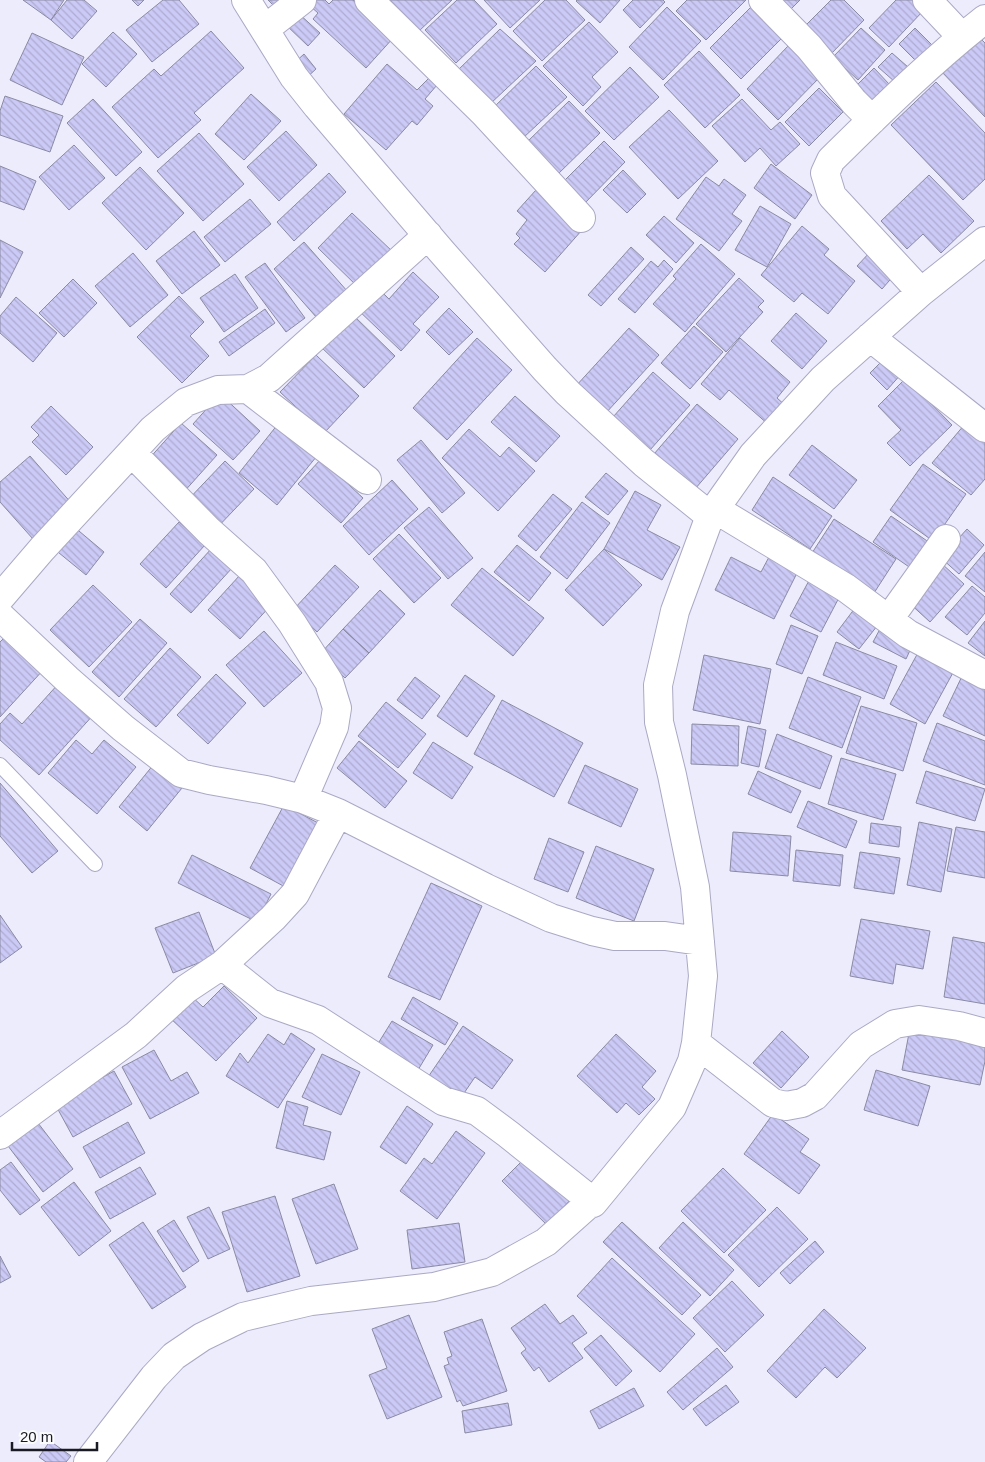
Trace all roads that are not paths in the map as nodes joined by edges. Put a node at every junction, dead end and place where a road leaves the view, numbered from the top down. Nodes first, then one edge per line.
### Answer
1 (246, 0) edge
2 (302, 0) edge
3 (369, 0) edge
4 (763, 0) edge
5 (927, 0) edge
6 (985, 19) edge
7 (265, 29) junction
8 (962, 37) junction
9 (872, 120) junction
10 (580, 218) dead end
11 (428, 235) junction
12 (985, 241) edge
13 (921, 292) junction
14 (870, 336) junction
15 (248, 389) junction
16 (985, 428) edge
17 (132, 453) junction
18 (367, 480) dead end
19 (712, 512) junction
20 (946, 539) dead end
21 (0, 598) edge
22 (0, 616) edge
23 (889, 619) junction
24 (985, 675) edge
25 (0, 765) edge
26 (303, 799) junction
27 (338, 812) junction
28 (95, 864) dead end
29 (700, 941) junction
30 (222, 965) junction
31 (985, 1033) edge
32 (696, 1042) junction
33 (0, 1135) edge
34 (592, 1202) junction
35 (88, 1462) edge

1 - 7 street
2 - 7 street
3 - 10 street
4 - 9 street
5 - 8 street
6 - 8 street
7 - 11 street
8 - 9 street
9 - 13 street
11 - 15 street
11 - 19 street
12 - 13 street
13 - 14 street
14 - 16 street
14 - 19 street
15 - 17 street
15 - 18 street
17 - 21 street
17 - 26 street
19 - 23 street
19 - 29 street
20 - 23 street
22 - 26 street
23 - 24 street
25 - 28 lane
26 - 27 street
27 - 29 street
27 - 30 street
29 - 32 street
30 - 33 street
30 - 34 street
31 - 32 street
32 - 34 street
34 - 35 street

